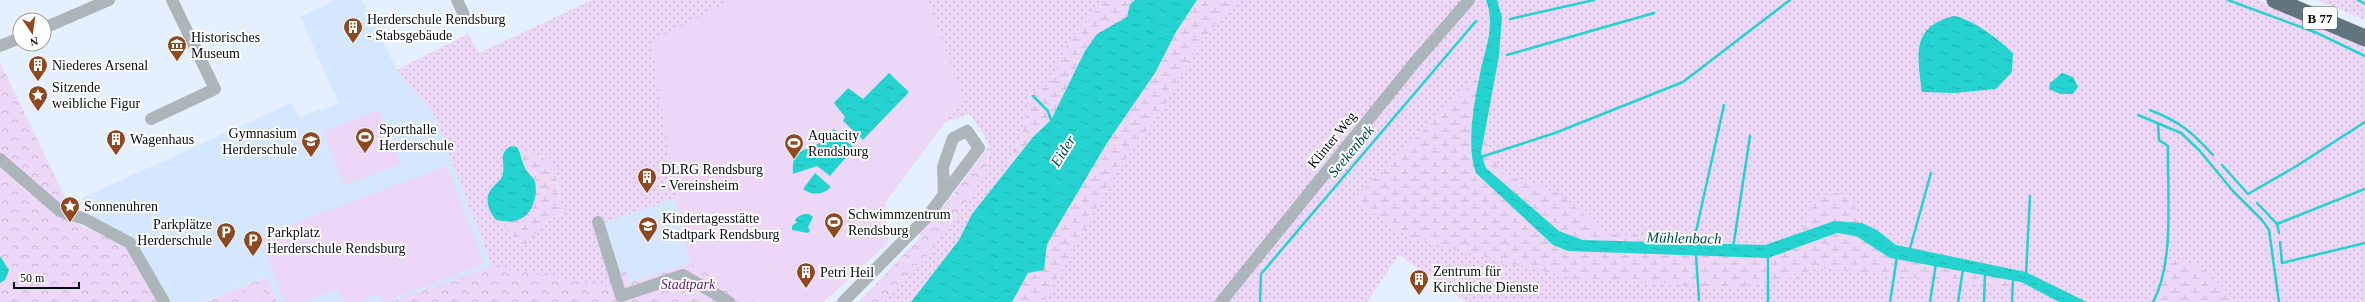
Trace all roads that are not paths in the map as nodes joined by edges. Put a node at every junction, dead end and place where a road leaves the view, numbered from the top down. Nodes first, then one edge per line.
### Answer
1 (109, 0) edge
2 (172, 0) edge
3 (457, 0) edge
4 (1469, 0) edge
5 (2275, 0) edge
6 (2305, 0) edge
7 (1456, 5) edge
8 (466, 19) dead end
9 (52, 25) edge
10 (2365, 27) edge
11 (2365, 38) edge
12 (12, 41) edge
13 (1, 44) edge
14 (151, 119) dead end
15 (0, 159) edge
16 (944, 195) junction
17 (598, 222) dead end
18 (164, 302) edge
19 (729, 302) edge
20 (844, 302) edge
21 (1221, 302) edge

1 - 9 street
2 - 14 street
3 - 8 street
4 - 7 street, Klinter Weg
5 - 11 highway, B 77
6 - 10 highway, B 77
7 - 21 street, Klinter Weg
12 - 13 street
15 - 18 street
16 - 16 street
16 - 20 street
17 - 19 street

